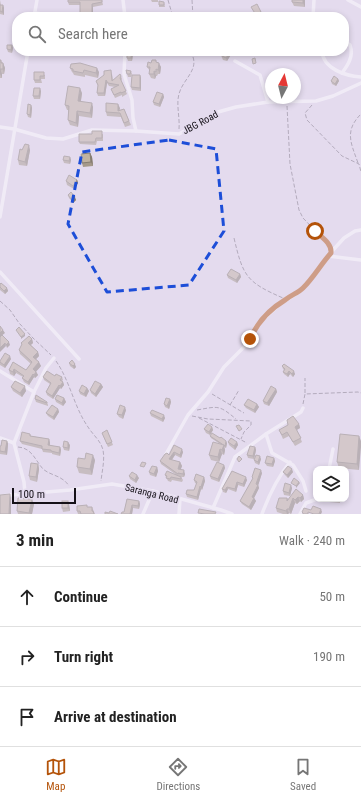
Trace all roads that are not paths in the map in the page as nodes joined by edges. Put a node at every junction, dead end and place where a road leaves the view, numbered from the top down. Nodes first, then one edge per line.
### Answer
1 (37, 0) edge
2 (123, 0) edge
3 (314, 0) edge
4 (348, 0) edge
5 (361, 7) edge
6 (35, 12) edge
7 (124, 12) edge
8 (313, 12) edge
9 (349, 44) edge
10 (27, 56) edge
11 (125, 56) edge
12 (322, 56) edge
13 (235, 61) dead end
14 (342, 73) junction
15 (361, 78) edge
16 (361, 83) edge
17 (265, 92) edge
18 (301, 101) edge
19 (265, 102) edge
20 (0, 127) edge
21 (14, 129) junction
22 (136, 131) junction
23 (1, 203) edge
24 (0, 217) edge
25 (361, 230) edge
26 (329, 255) junction
27 (361, 260) edge
28 (0, 272) edge
29 (54, 358) road end
30 (79, 360) dead end
31 (0, 371) edge
32 (34, 392) junction
33 (303, 408) dead end
34 (266, 434) junction
35 (0, 438) edge
36 (15, 445) junction
37 (333, 449) dead end
38 (166, 454) edge
39 (290, 462) junction
40 (330, 466) edge
41 (153, 491) junction
42 (306, 491) dead end
43 (25, 494) junction
44 (0, 496) edge
45 (180, 500) junction
46 (313, 500) edge
47 (213, 508) junction
48 (221, 512) edge
49 (143, 514) edge
50 (178, 514) edge
51 (232, 514) edge
52 (262, 514) edge
53 (300, 514) edge

1 - 6 street
2 - 7 street
3 - 8 street
4 - 5 street
9 - 14 street
10 - 21 street
11 - 22 street
12 - 14 street
13 - 17 street
14 - 15 street
16 - 18 street, JBG Road
19 - 22 street, JBG Road
20 - 21 street, JBG Road
21 - 22 street, JBG Road
21 - 23 street
23 - 24 street
25 - 26 street
26 - 27 street
26 - 38 street
28 - 30 street
29 - 32 street
31 - 32 street
32 - 36 street
33 - 34 street
34 - 39 street
34 - 47 street
35 - 36 street
36 - 43 street
37 - 40 street
39 - 42 street
39 - 52 street
41 - 43 street, Saranga Road
41 - 45 street, Saranga Road
41 - 49 street
43 - 44 street, Saranga Road
45 - 47 street, Saranga Road
45 - 50 street
46 - 53 street
47 - 48 street, Saranga Road
48 - 51 street, Saranga Road

